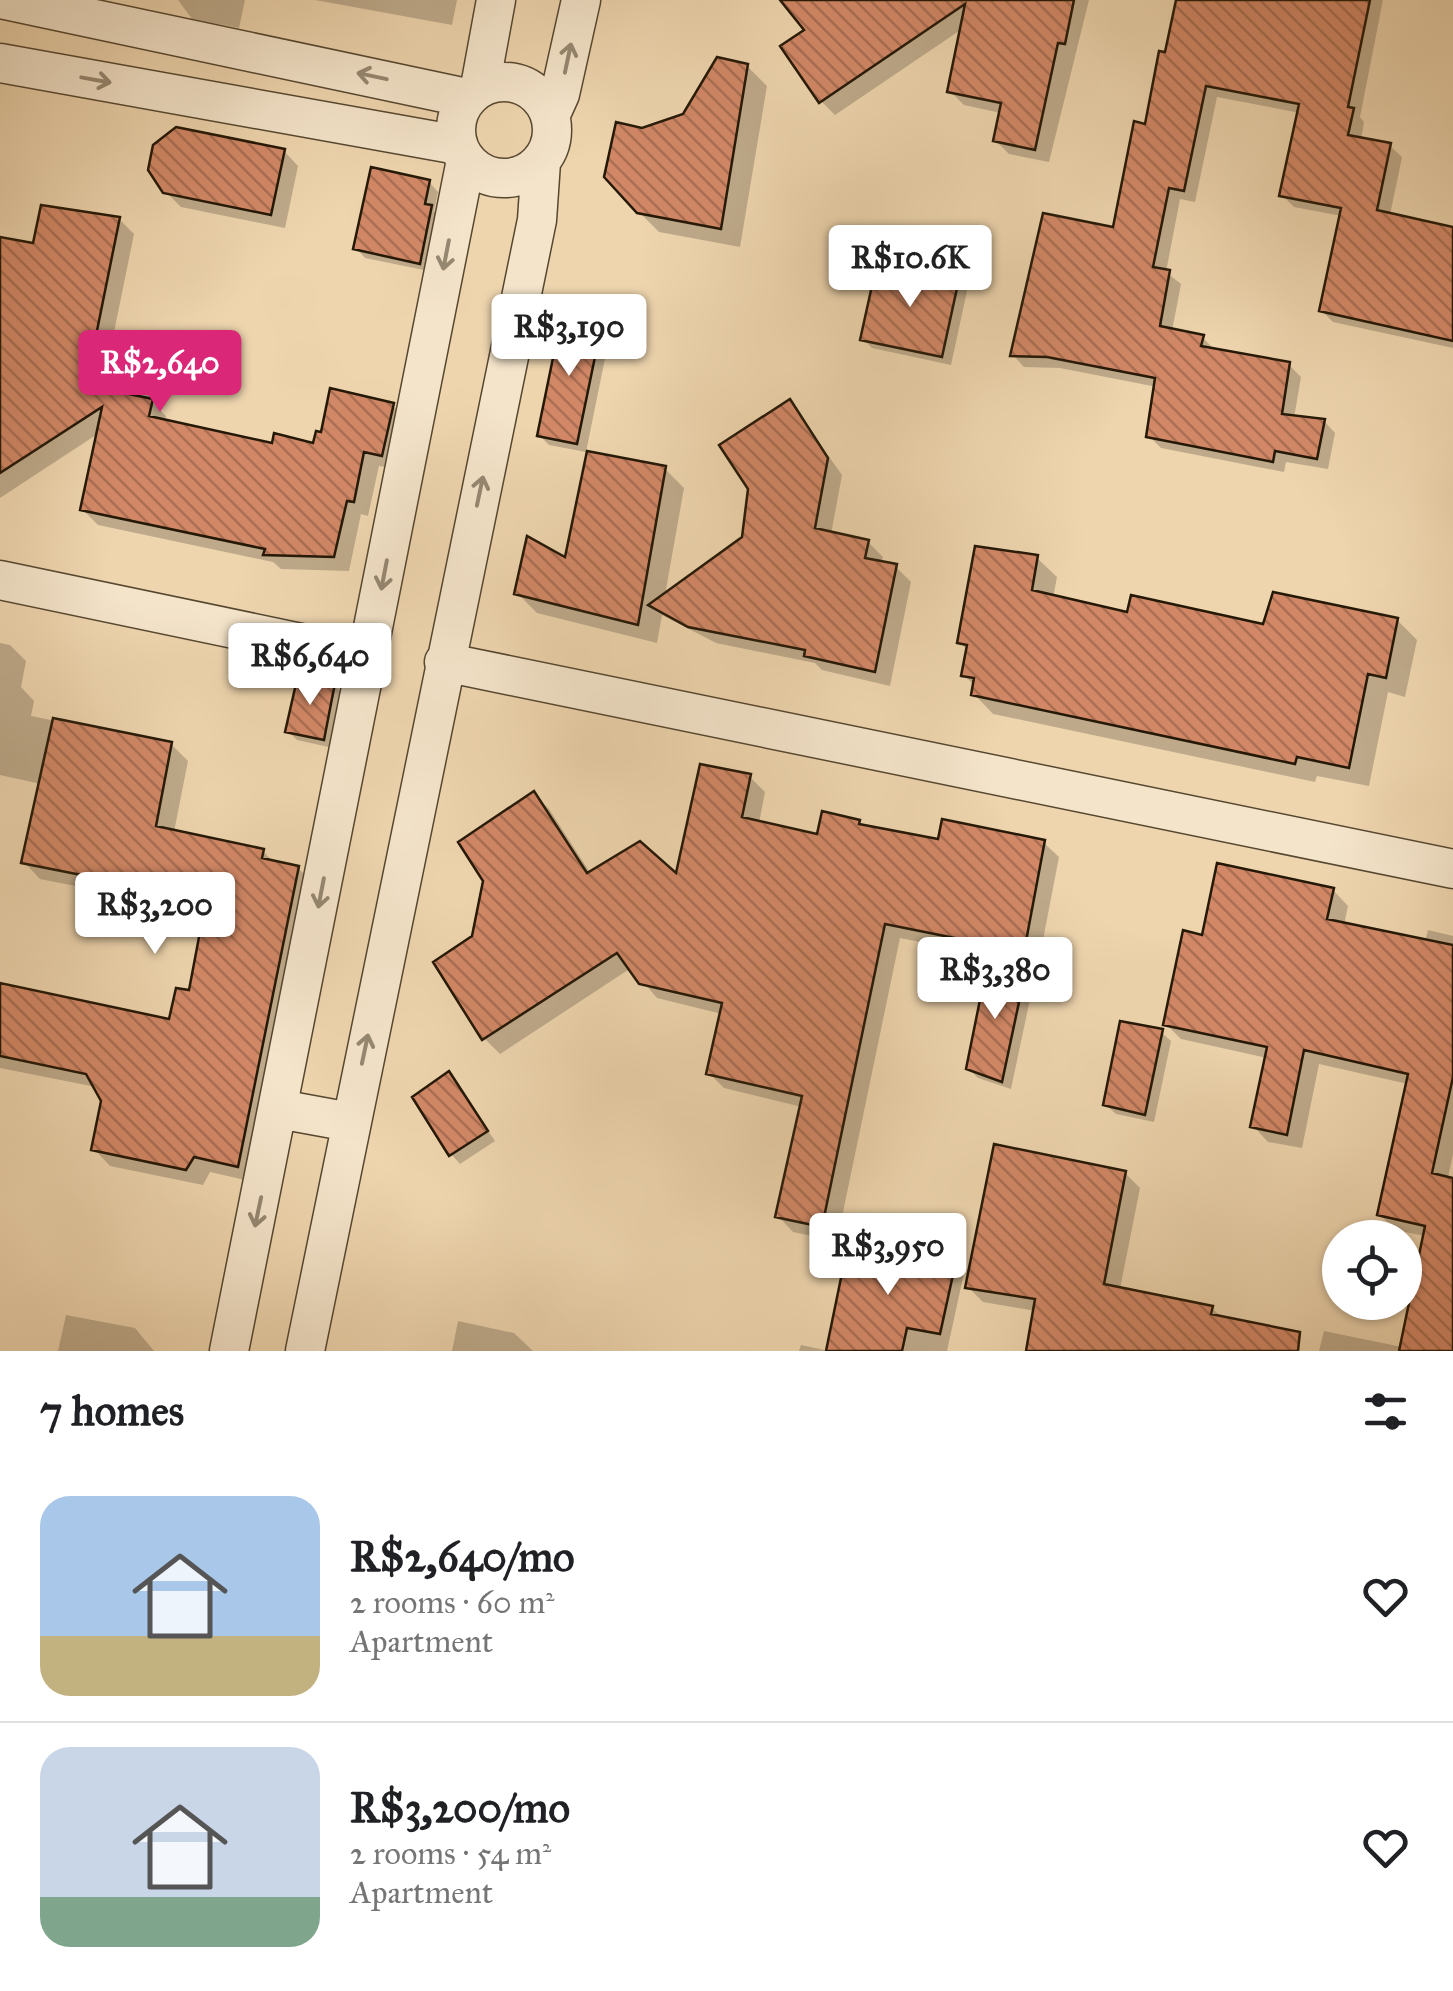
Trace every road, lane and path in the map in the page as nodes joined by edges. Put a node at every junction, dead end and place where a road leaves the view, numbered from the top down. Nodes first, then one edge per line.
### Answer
1 (496, 0) edge
2 (581, 0) edge
3 (10, 1) edge
4 (3, 63) edge
5 (474, 92) junction
6 (551, 114) junction
7 (462, 153) junction
8 (542, 162) junction
9 (0, 580) edge
10 (368, 657) junction
11 (444, 662) junction
12 (1453, 869) edge
13 (278, 1109) junction
14 (350, 1122) junction
15 (230, 1351) edge
16 (305, 1351) edge

1 - 5 street
6 -> 2 street
3 - 4 street
5 -> 3 street
4 -> 7 street
5 - 6 street
5 - 7 street
6 - 8 street
7 - 8 street
7 -> 10 street
11 -> 8 street
9 - 10 street
10 -> 13 street
11 - 12 street
14 -> 11 street
13 - 14 street
13 -> 15 street
14 - 16 street

